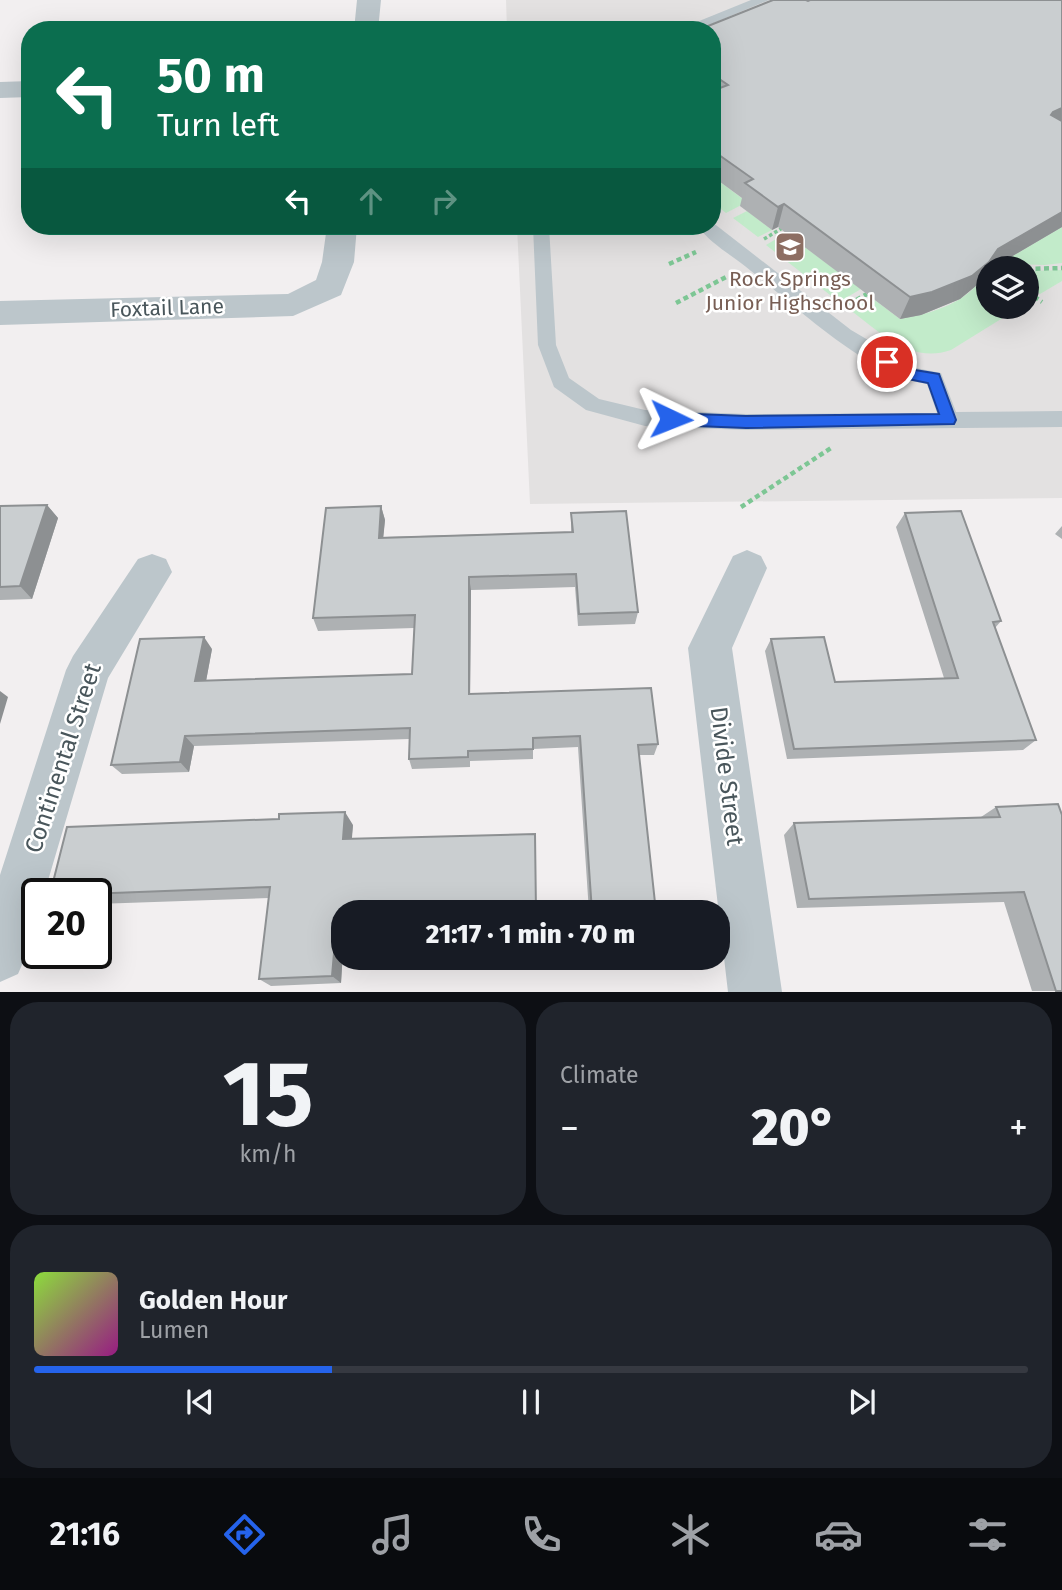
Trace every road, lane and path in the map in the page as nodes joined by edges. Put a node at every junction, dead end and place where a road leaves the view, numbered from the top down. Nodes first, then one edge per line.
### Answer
1 (369, 0) edge
2 (763, 0) edge
3 (367, 21) edge
4 (708, 21) edge
5 (21, 89) edge
6 (0, 90) edge
7 (784, 228) edge
8 (341, 235) edge
9 (541, 235) edge
10 (717, 235) edge
11 (757, 242) dead end
12 (706, 247) dead end
13 (669, 264) dead end
14 (1062, 268) edge
15 (1039, 269) edge
16 (736, 271) dead end
17 (867, 294) dead end
18 (1039, 300) edge
19 (1042, 302) dead end
20 (676, 303) dead end
21 (842, 308) dead end
22 (0, 313) edge
23 (1062, 419) edge
24 (949, 420) junction
25 (832, 447) dead end
26 (741, 507) dead end
27 (747, 568) dead end
28 (152, 572) dead end
29 (0, 956) edge
30 (755, 992) edge

1 - 3 street
2 - 4 lane
5 - 6 street
7 - 11 path
8 - 22 street, Foxtail Lane
9 - 24 lane
10 - 24 lane
12 - 13 path
14 - 15 path
16 - 20 path
17 - 21 path
18 - 19 path
23 - 24 lane
25 - 26 path
27 - 30 street, Divide Street
28 - 29 street, Continental Street

